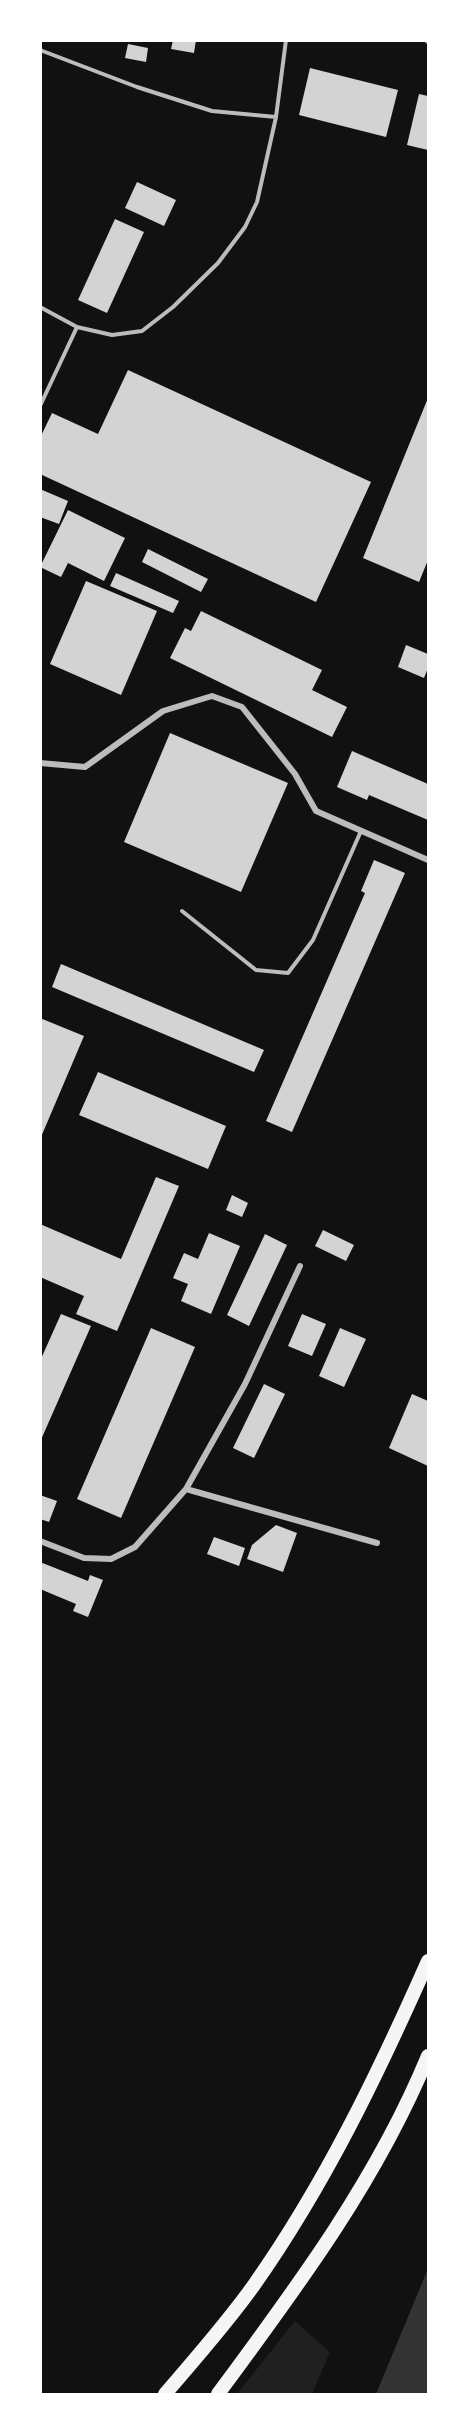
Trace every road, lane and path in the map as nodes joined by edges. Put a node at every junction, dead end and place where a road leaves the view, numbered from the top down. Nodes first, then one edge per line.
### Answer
1 (286, 40) edge
2 (40, 50) edge
3 (276, 117) junction
4 (40, 307) edge
5 (77, 327) junction
6 (40, 406) edge
7 (40, 763) edge
8 (362, 831) junction
9 (429, 860) edge
10 (182, 911) dead end
11 (300, 1266) dead end
12 (186, 1489) junction
13 (40, 1541) edge
14 (377, 1543) dead end
15 (429, 1961) edge
16 (429, 2056) edge
17 (165, 2394) edge
18 (218, 2394) edge

1 - 3 lane
2 - 3 lane
3 - 5 lane
4 - 5 lane
5 - 6 lane
7 - 8 street
8 - 9 street
8 - 10 lane
11 - 12 street
12 - 13 street
12 - 14 street
15 - 17 highway
16 - 18 highway

